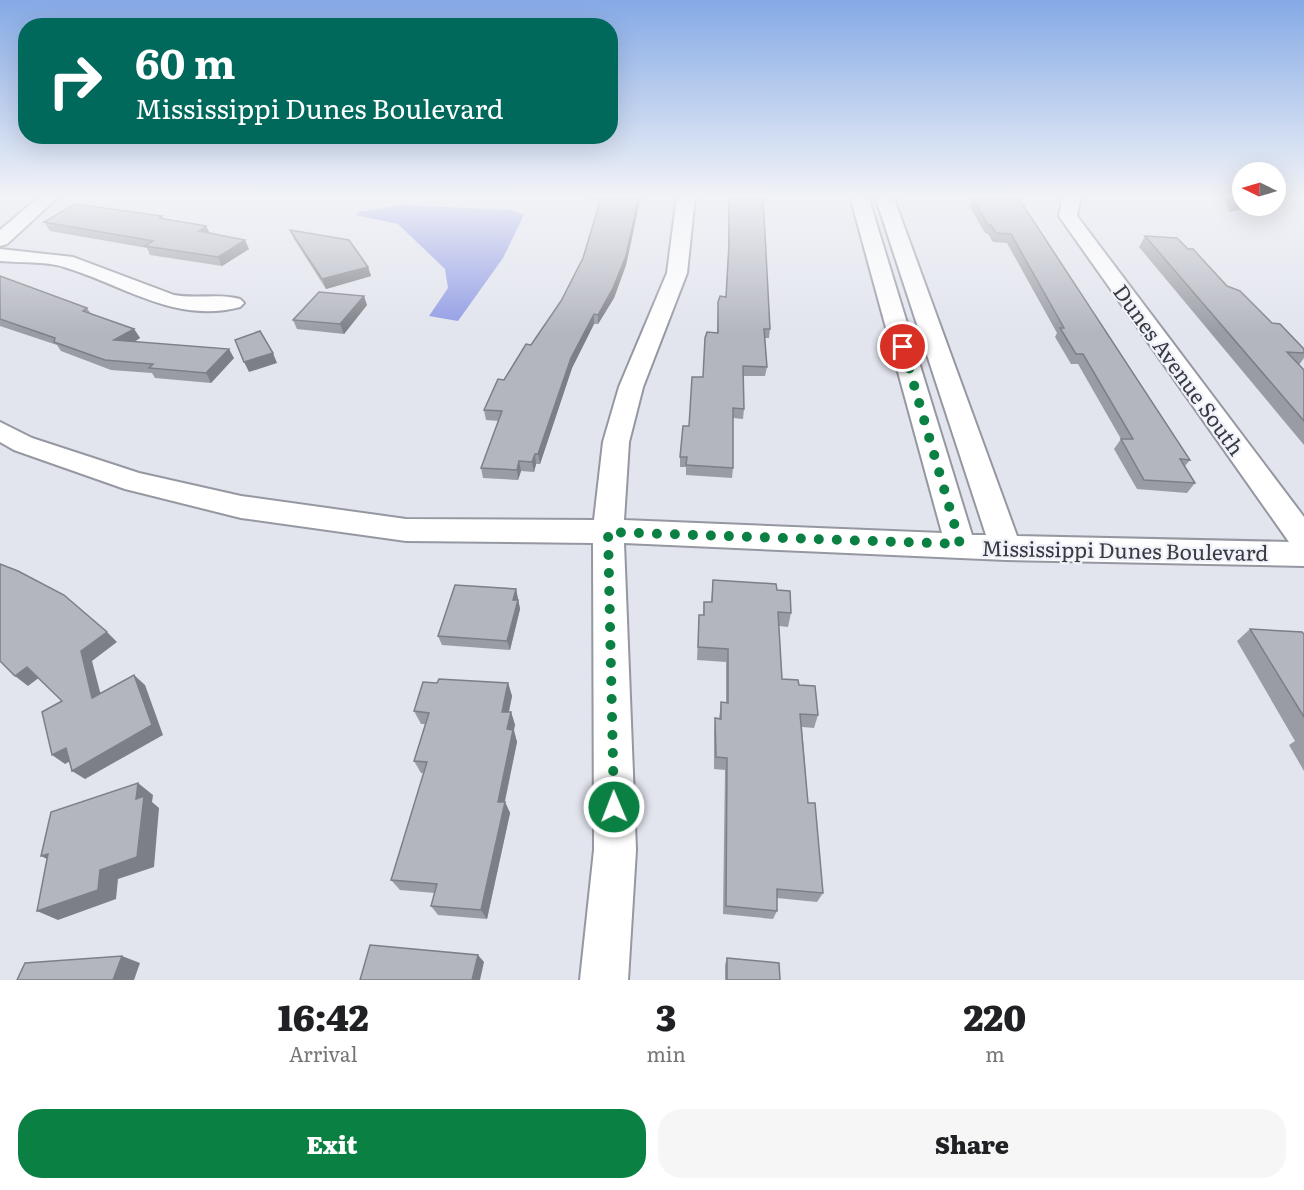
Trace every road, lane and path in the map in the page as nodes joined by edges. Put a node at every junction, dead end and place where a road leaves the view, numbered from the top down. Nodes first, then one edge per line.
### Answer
1 (681, 242) edge
2 (872, 242) edge
3 (900, 242) edge
4 (1087, 242) edge
5 (0, 255) edge
6 (233, 303) dead end
7 (0, 431) edge
8 (608, 532) junction
9 (1304, 539) edge
10 (960, 544) junction
11 (1006, 548) junction
12 (1304, 554) edge
13 (604, 980) edge

1 - 8 street
2 - 10 street
3 - 11 street
4 - 9 street, Dunes Avenue South
5 - 6 street
7 - 8 street, Mississippi Dunes Boulevard
8 - 10 street, Mississippi Dunes Boulevard
8 - 13 street
10 - 11 street, Mississippi Dunes Boulevard
11 - 12 street, Mississippi Dunes Boulevard

